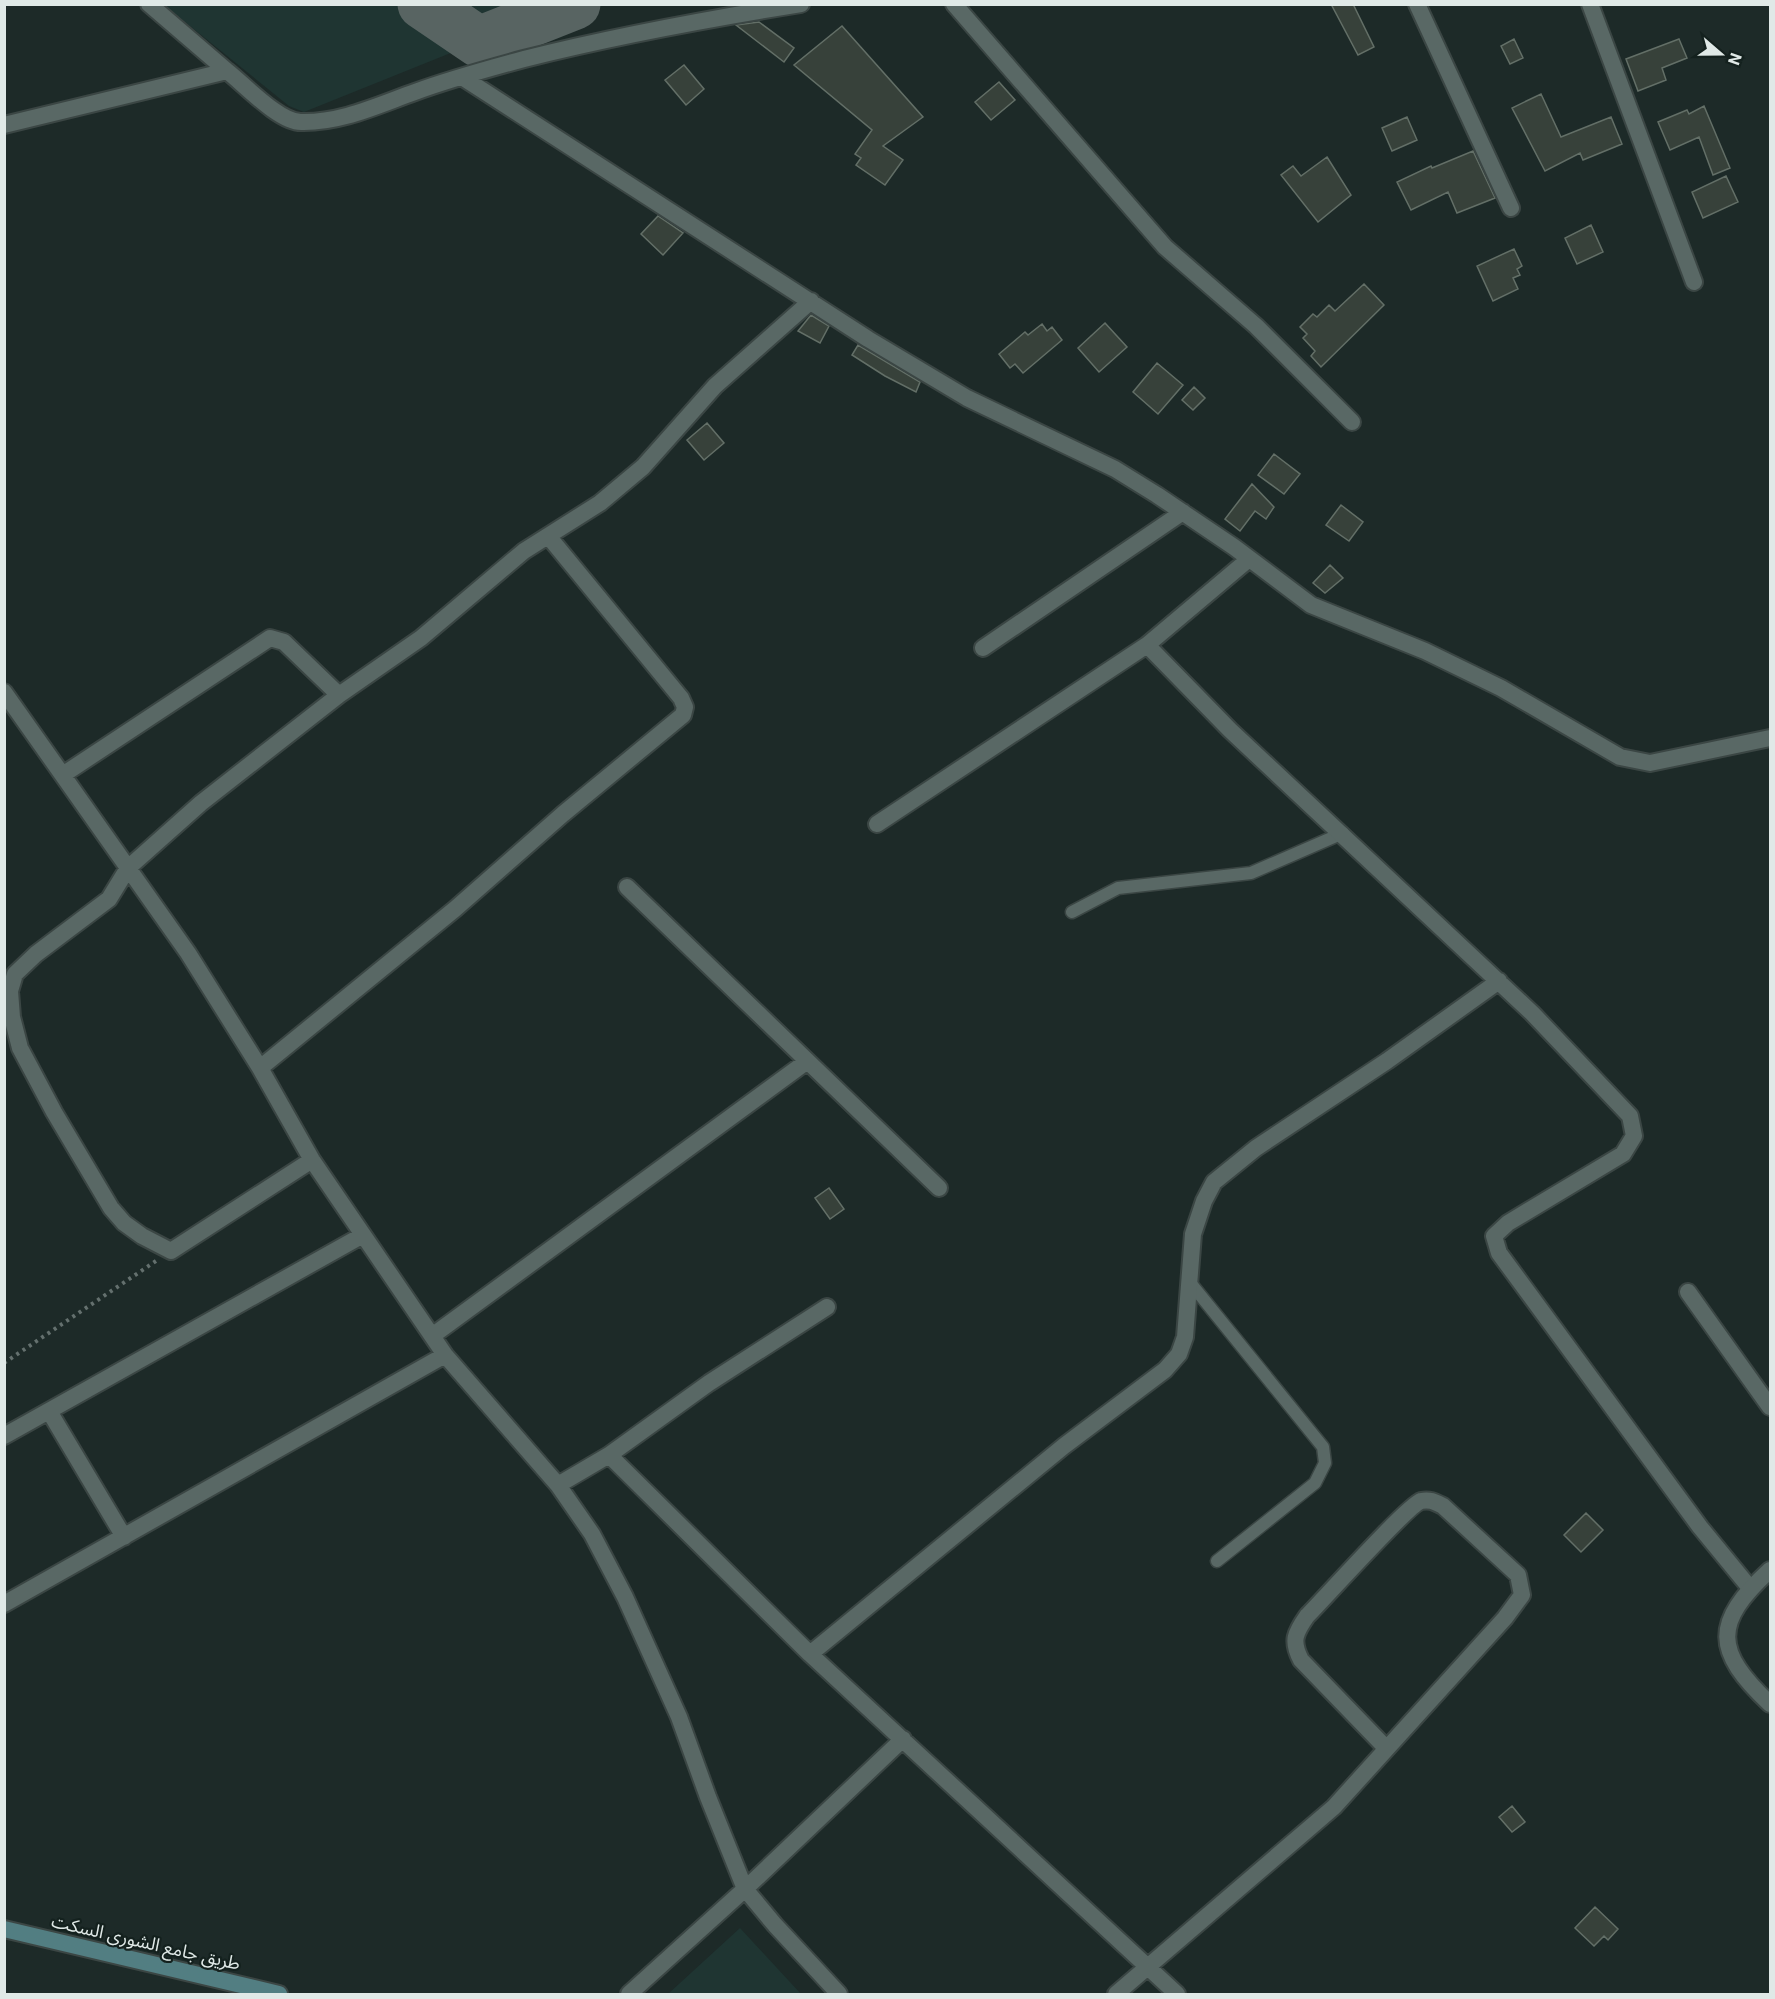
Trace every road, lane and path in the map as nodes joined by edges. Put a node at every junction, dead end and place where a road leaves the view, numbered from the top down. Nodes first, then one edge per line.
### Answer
1 (149, 4) edge
2 (801, 4) edge
3 (954, 4) edge
4 (1417, 4) edge
5 (1590, 4) edge
6 (228, 71) junction
7 (462, 77) junction
8 (4, 125) edge
9 (1511, 208) dead end
10 (1694, 282) dead end
11 (811, 301) junction
12 (1352, 422) dead end
13 (1183, 512) junction
14 (549, 537) junction
15 (1249, 559) junction
16 (1147, 645) junction
17 (983, 648) dead end
18 (4, 692) edge
19 (339, 695) junction
20 (1770, 738) edge
21 (64, 774) junction
22 (877, 824) dead end
23 (1343, 834) junction
24 (128, 868) junction
25 (627, 886) dead end
26 (1072, 912) dead end
27 (1498, 981) junction
28 (807, 1062) junction
29 (261, 1068) junction
30 (312, 1160) junction
31 (939, 1188) dead end
32 (363, 1235) junction
33 (171, 1251) junction
34 (1188, 1280) junction
35 (1688, 1292) dead end
36 (827, 1307) dead end
37 (432, 1336) junction
38 (445, 1355) junction
39 (4, 1363) edge
40 (1770, 1407) edge
41 (49, 1411) junction
42 (4, 1436) edge
43 (609, 1455) junction
44 (558, 1485) junction
45 (123, 1537) junction
46 (1217, 1562) dead end
47 (1770, 1570) edge
48 (1750, 1588) junction
49 (4, 1604) edge
50 (810, 1654) junction
51 (1770, 1704) edge
52 (903, 1738) junction
53 (1386, 1748) junction
54 (745, 1889) junction
55 (4, 1929) edge
56 (1146, 1968) junction
57 (279, 1995) edge
58 (629, 1995) edge
59 (839, 1995) edge
60 (1116, 1995) edge
61 (1177, 1995) edge

1 - 6 street
2 - 7 street
3 - 12 street
4 - 9 street
5 - 10 street
6 - 7 street
6 - 8 street
7 - 11 street
11 - 13 street
11 - 14 street
13 - 15 street
13 - 17 street
14 - 19 street
14 - 29 street
15 - 16 street
15 - 20 street
16 - 22 street
16 - 23 street
18 - 21 street
19 - 21 street
19 - 24 street
21 - 24 street
23 - 26 lane
23 - 27 street
24 - 29 street
24 - 33 street
25 - 28 street
27 - 34 street
27 - 48 street
28 - 31 street
28 - 37 street
29 - 30 street
30 - 32 street
30 - 33 street
32 - 37 street
32 - 41 street
33 - 39 path
34 - 46 lane
34 - 50 street
35 - 40 street
36 - 43 street
37 - 38 street
38 - 44 street
38 - 45 street
41 - 42 street
41 - 45 street
43 - 44 street
43 - 50 street
44 - 54 street
45 - 49 street
47 - 48 street
48 - 51 street
50 - 52 street
52 - 54 street
52 - 56 street
53 - 53 street
53 - 56 street
54 - 58 street
54 - 59 street
55 - 57 main road, طريق جامع الشورى السكت
56 - 60 street
56 - 61 street

